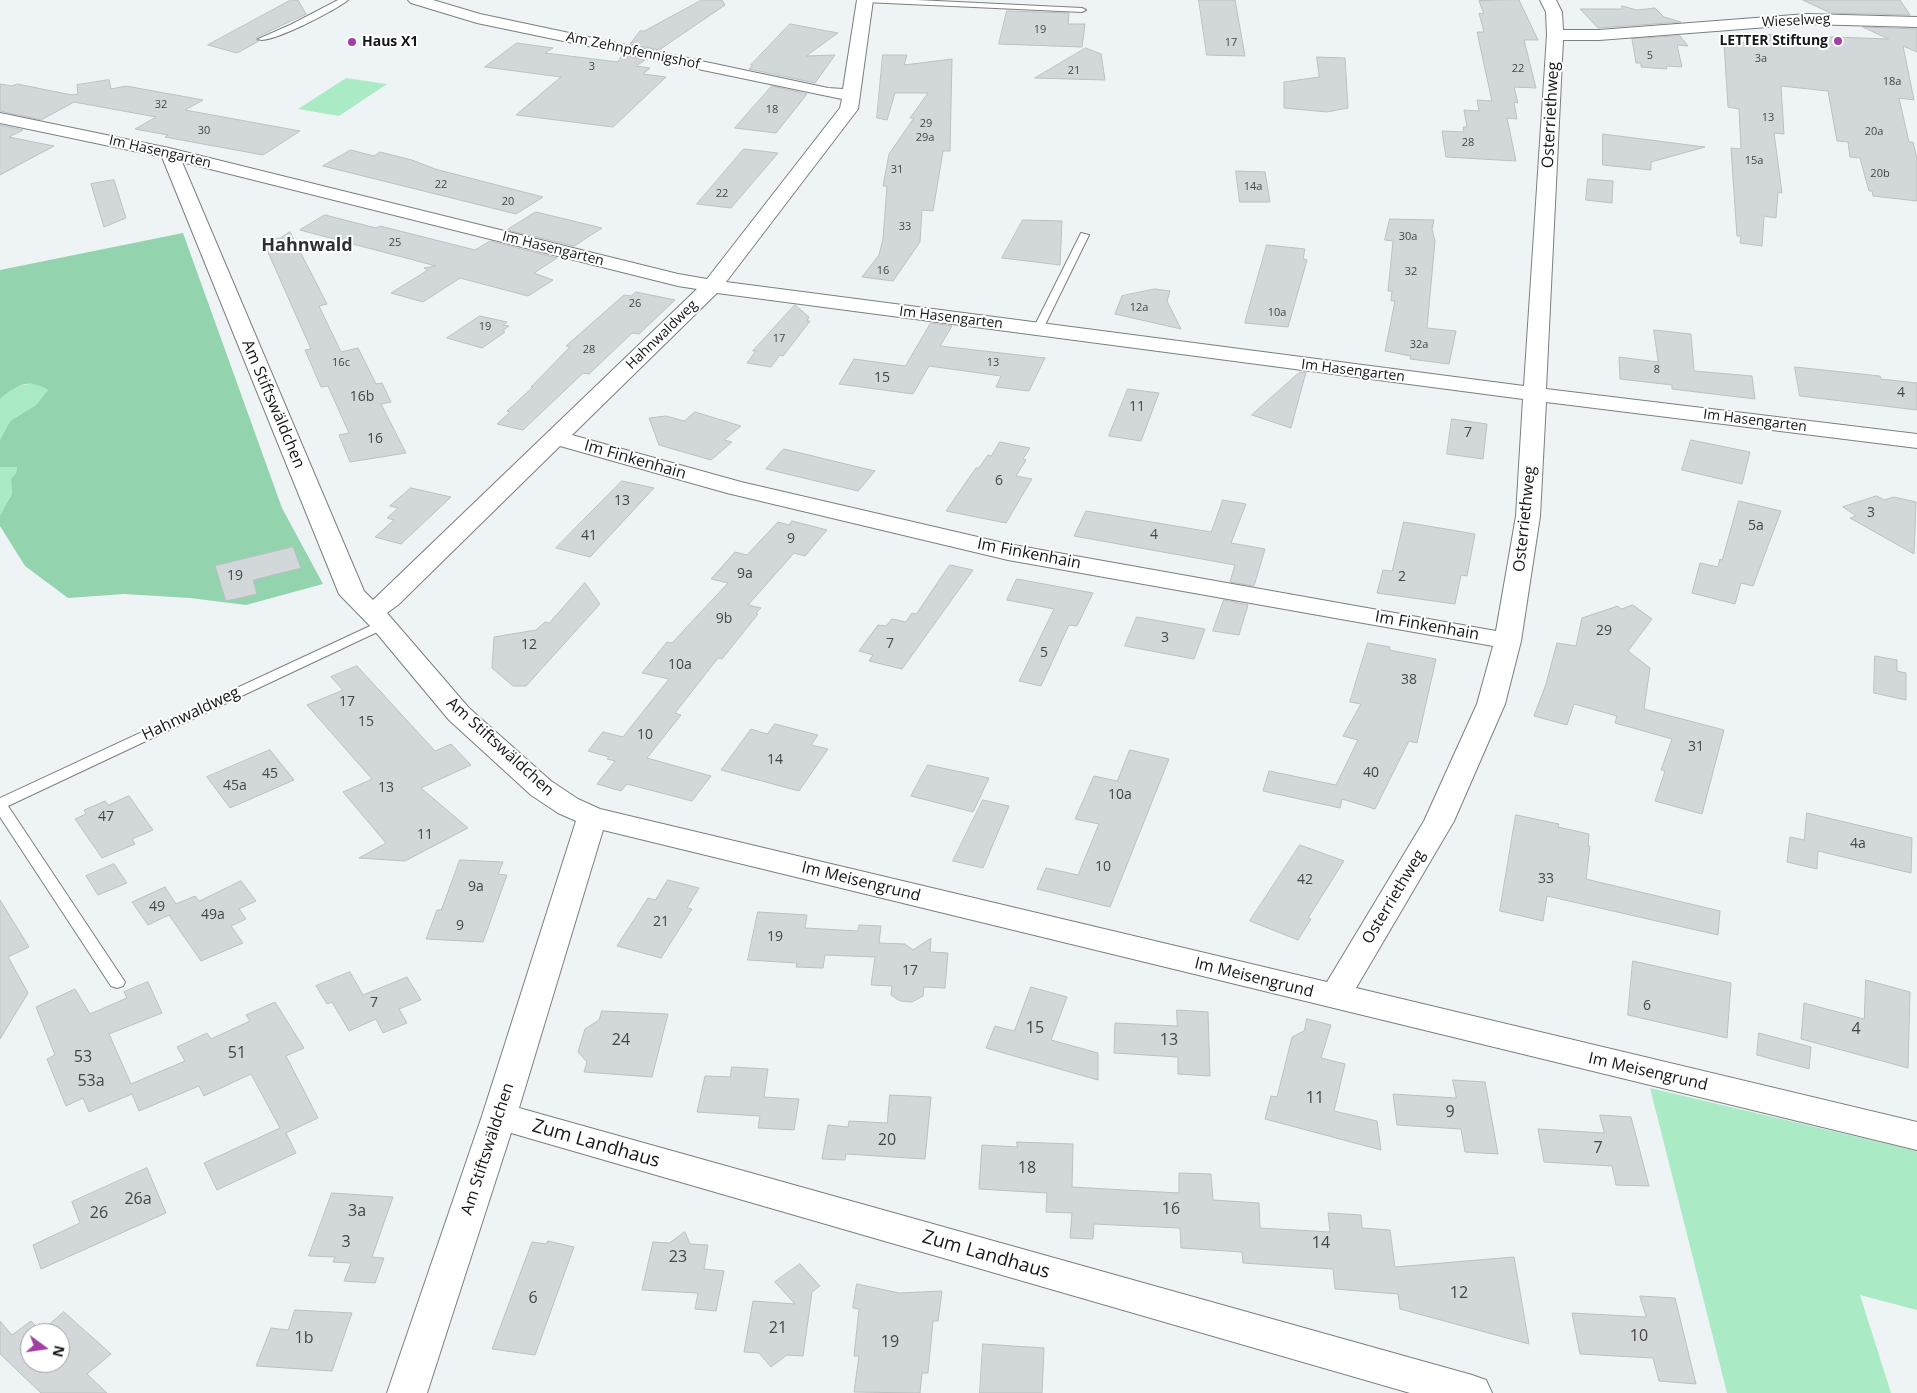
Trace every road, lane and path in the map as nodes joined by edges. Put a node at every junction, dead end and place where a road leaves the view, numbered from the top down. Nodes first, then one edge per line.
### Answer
1 (344, 0) edge
2 (416, 0) edge
3 (865, 0) edge
4 (1548, 0) edge
5 (1082, 10) dead end
6 (1917, 22) edge
7 (1555, 35) junction
8 (262, 39) dead end
9 (852, 95) junction
10 (0, 118) edge
11 (169, 153) junction
12 (1084, 235) dead end
13 (712, 286) junction
14 (1038, 329) junction
15 (1535, 394) junction
16 (556, 438) junction
17 (1917, 441) edge
18 (377, 618) junction
19 (1508, 641) junction
20 (0, 805) edge
21 (592, 817) junction
22 (117, 982) dead end
23 (1334, 997) junction
24 (499, 1116) junction
25 (1917, 1136) edge
26 (407, 1393) edge
27 (1472, 1393) edge

1 - 8 lane
2 - 9 street, Am Zehnpfennigshof
3 - 5 lane
3 - 9 street, Hahnwaldweg
4 - 7 street, Osterriethweg
6 - 7 street, Wieselweg
7 - 15 street, Osterriethweg
9 - 13 street, Hahnwaldweg
10 - 11 street, Im Hasengarten
11 - 13 street, Im Hasengarten
11 - 18 street, Am Stiftswäldchen
12 - 14 lane
13 - 14 street, Im Hasengarten
13 - 16 street, Hahnwaldweg
14 - 15 street, Im Hasengarten
15 - 17 street, Im Hasengarten
15 - 19 street, Osterriethweg
16 - 18 street, Hahnwaldweg
16 - 19 street, Im Finkenhain
18 - 20 lane, Hahnwaldweg
18 - 21 street, Am Stiftswäldchen
19 - 23 street, Osterriethweg
20 - 22 lane, Hahnwaldweg
21 - 23 street, Im Meisengrund
21 - 24 street, Am Stiftswäldchen
23 - 25 street, Im Meisengrund
24 - 26 street, Am Stiftswäldchen
24 - 27 street, Zum Landhaus

